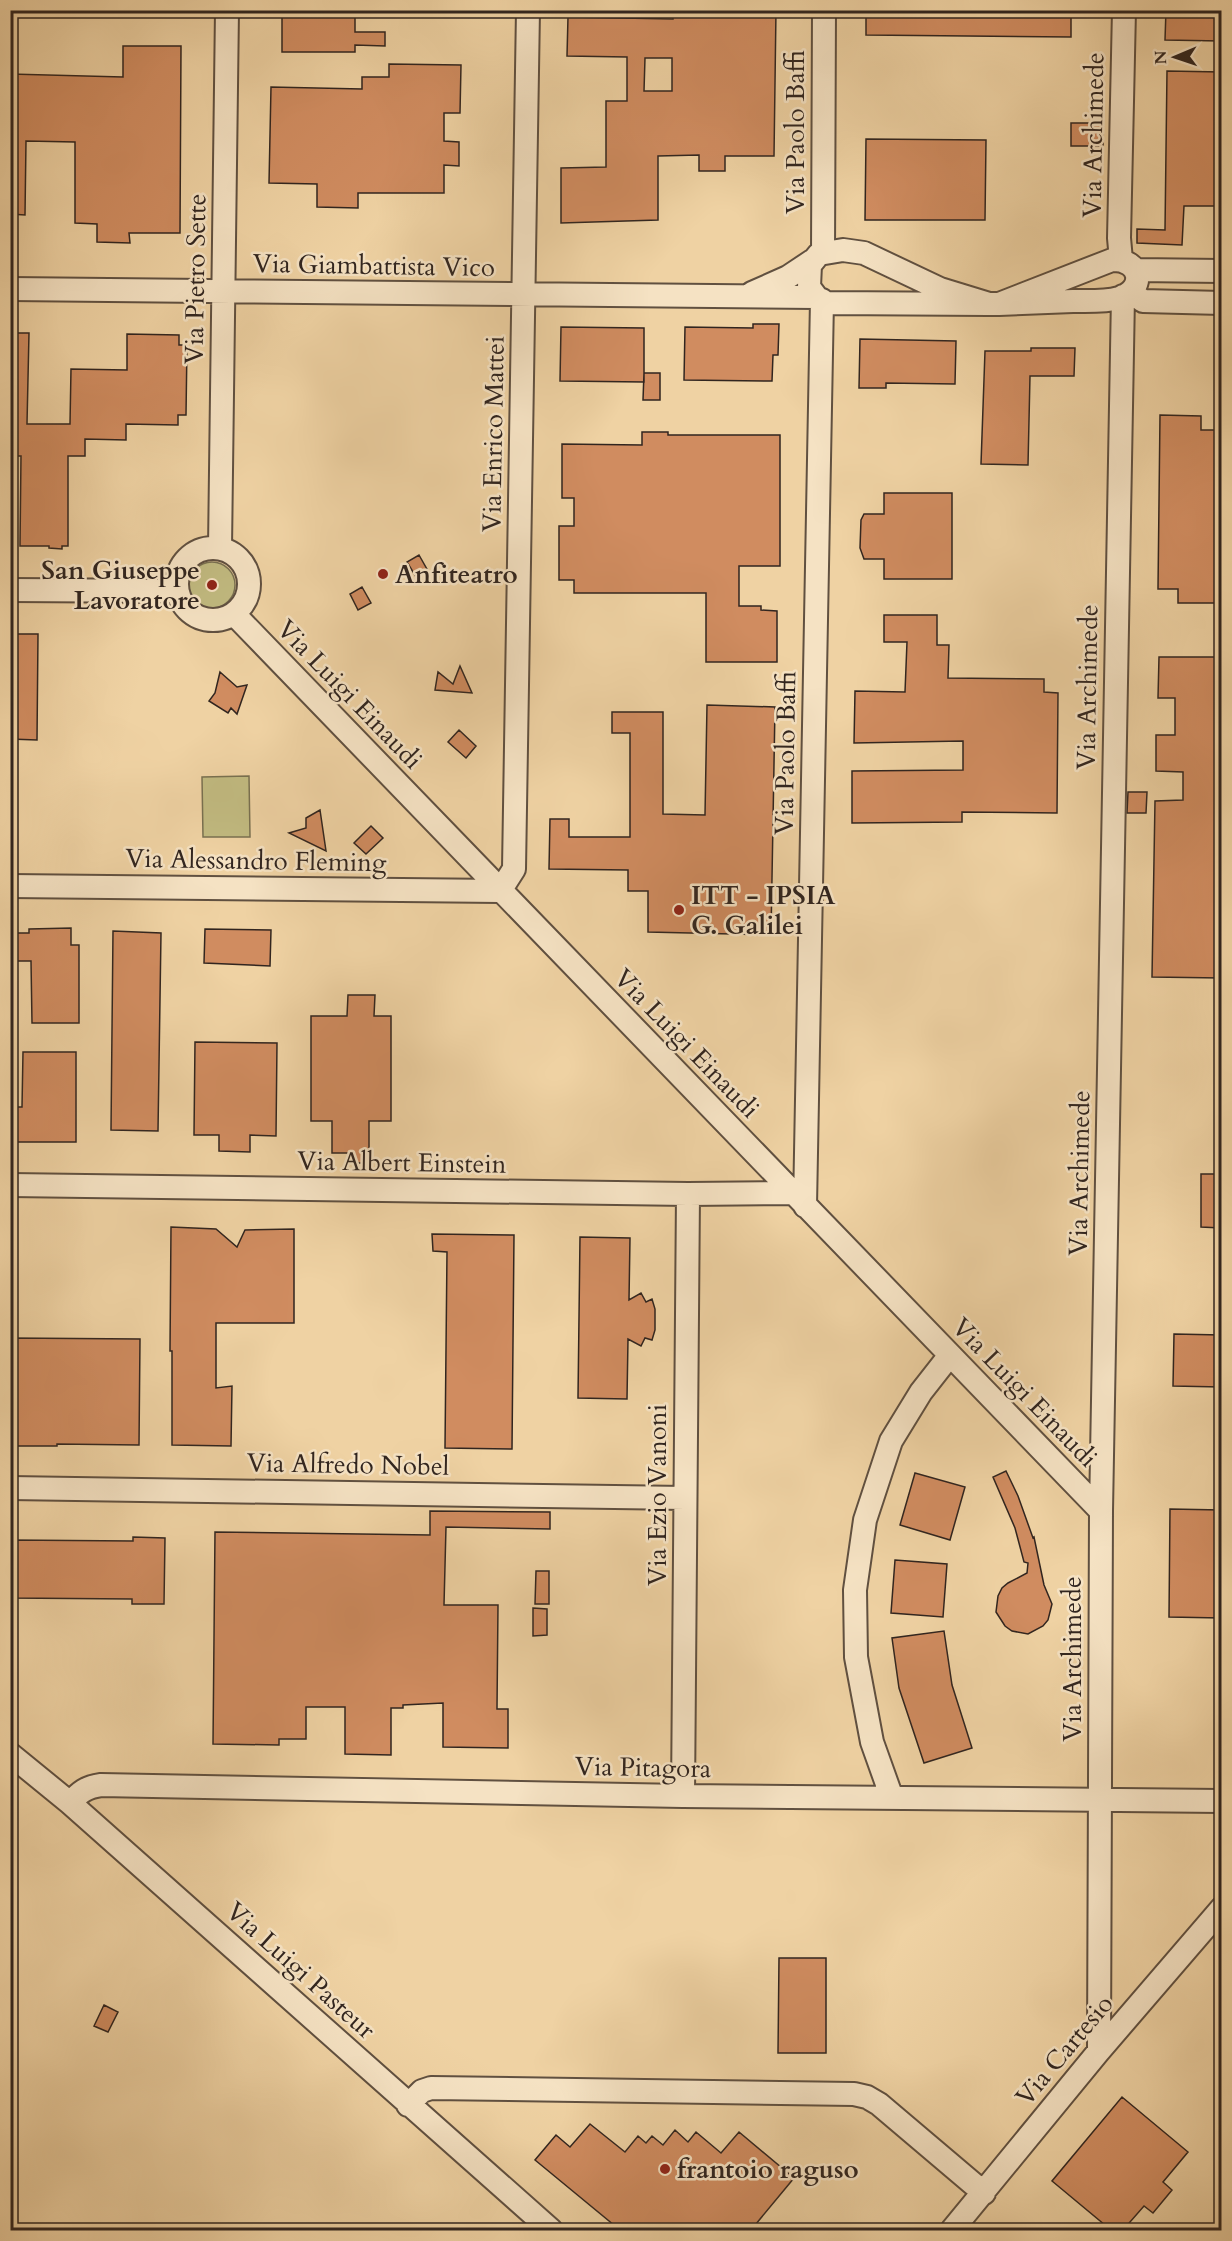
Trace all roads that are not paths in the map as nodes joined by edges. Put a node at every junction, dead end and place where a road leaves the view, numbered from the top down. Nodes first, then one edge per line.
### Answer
1 (226, 10) edge
2 (528, 10) edge
3 (824, 10) edge
4 (1124, 10) edge
5 (817, 257) junction
6 (1128, 265) junction
7 (1221, 271) edge
8 (10, 290) edge
9 (223, 292) junction
10 (1127, 294) junction
11 (524, 295) junction
12 (736, 297) junction
13 (819, 299) junction
14 (1221, 303) edge
15 (994, 304) junction
16 (220, 548) junction
17 (10, 590) edge
18 (177, 591) junction
19 (234, 614) junction
20 (10, 886) edge
21 (500, 891) junction
22 (10, 1185) edge
23 (688, 1194) junction
24 (799, 1199) junction
25 (950, 1355) junction
26 (10, 1488) edge
27 (685, 1498) junction
28 (1101, 1511) junction
29 (10, 1754) edge
30 (683, 1796) junction
31 (892, 1798) junction
32 (1101, 1801) junction
33 (1221, 1801) edge
34 (70, 1803) junction
35 (1221, 1908) edge
36 (1099, 2050) junction
37 (408, 2105) junction
38 (984, 2193) junction
39 (551, 2230) edge
40 (952, 2230) edge

1 - 9 street, Via Pietro Sette
2 - 11 street, Via Enrico Mattei
3 - 5 street, Via Paolo Baffi
4 - 6 street, Via Archimede
5 - 12 street
5 - 13 street
5 - 15 street
6 - 7 street
6 - 10 street
6 - 15 street
8 - 9 street, Via Giambattista Vico
9 - 11 street, Via Giambattista Vico
9 - 16 street, Via Pietro Sette
10 - 14 street
10 - 15 street
10 - 28 street, Via Archimede
11 - 12 street, Via Giambattista Vico
11 - 21 street, Via Enrico Mattei
12 - 13 street, Via Giambattista Vico
13 - 15 street
13 - 24 street, Via Paolo Baffi
16 - 18 street
16 - 19 street
17 - 18 street
18 - 19 street
19 - 21 street, Via Luigi Einaudi
20 - 21 street, Via Alessandro Fleming
21 - 24 street, Via Luigi Einaudi
22 - 23 street, Via Albert Einstein
23 - 24 street, Via Albert Einstein
23 - 27 street, Via Ezio Vanoni
24 - 25 street, Via Luigi Einaudi
25 - 28 street, Via Luigi Einaudi
25 - 31 street
26 - 27 street, Via Alfredo Nobel
27 - 30 street, Via Ezio Vanoni
28 - 32 street, Via Archimede
29 - 34 street, Via Luigi Pasteur
30 - 31 street, Via Pitagora
30 - 34 street, Via Pitagora
31 - 32 street, Via Pitagora
32 - 33 street, Via Pitagora
32 - 36 street, Via Archimede
34 - 37 street, Via Luigi Pasteur
35 - 36 street, Via Cartesio
36 - 38 street, Via Cartesio
37 - 38 street
37 - 39 street, Via Luigi Pasteur
38 - 40 street, Via Cartesio

